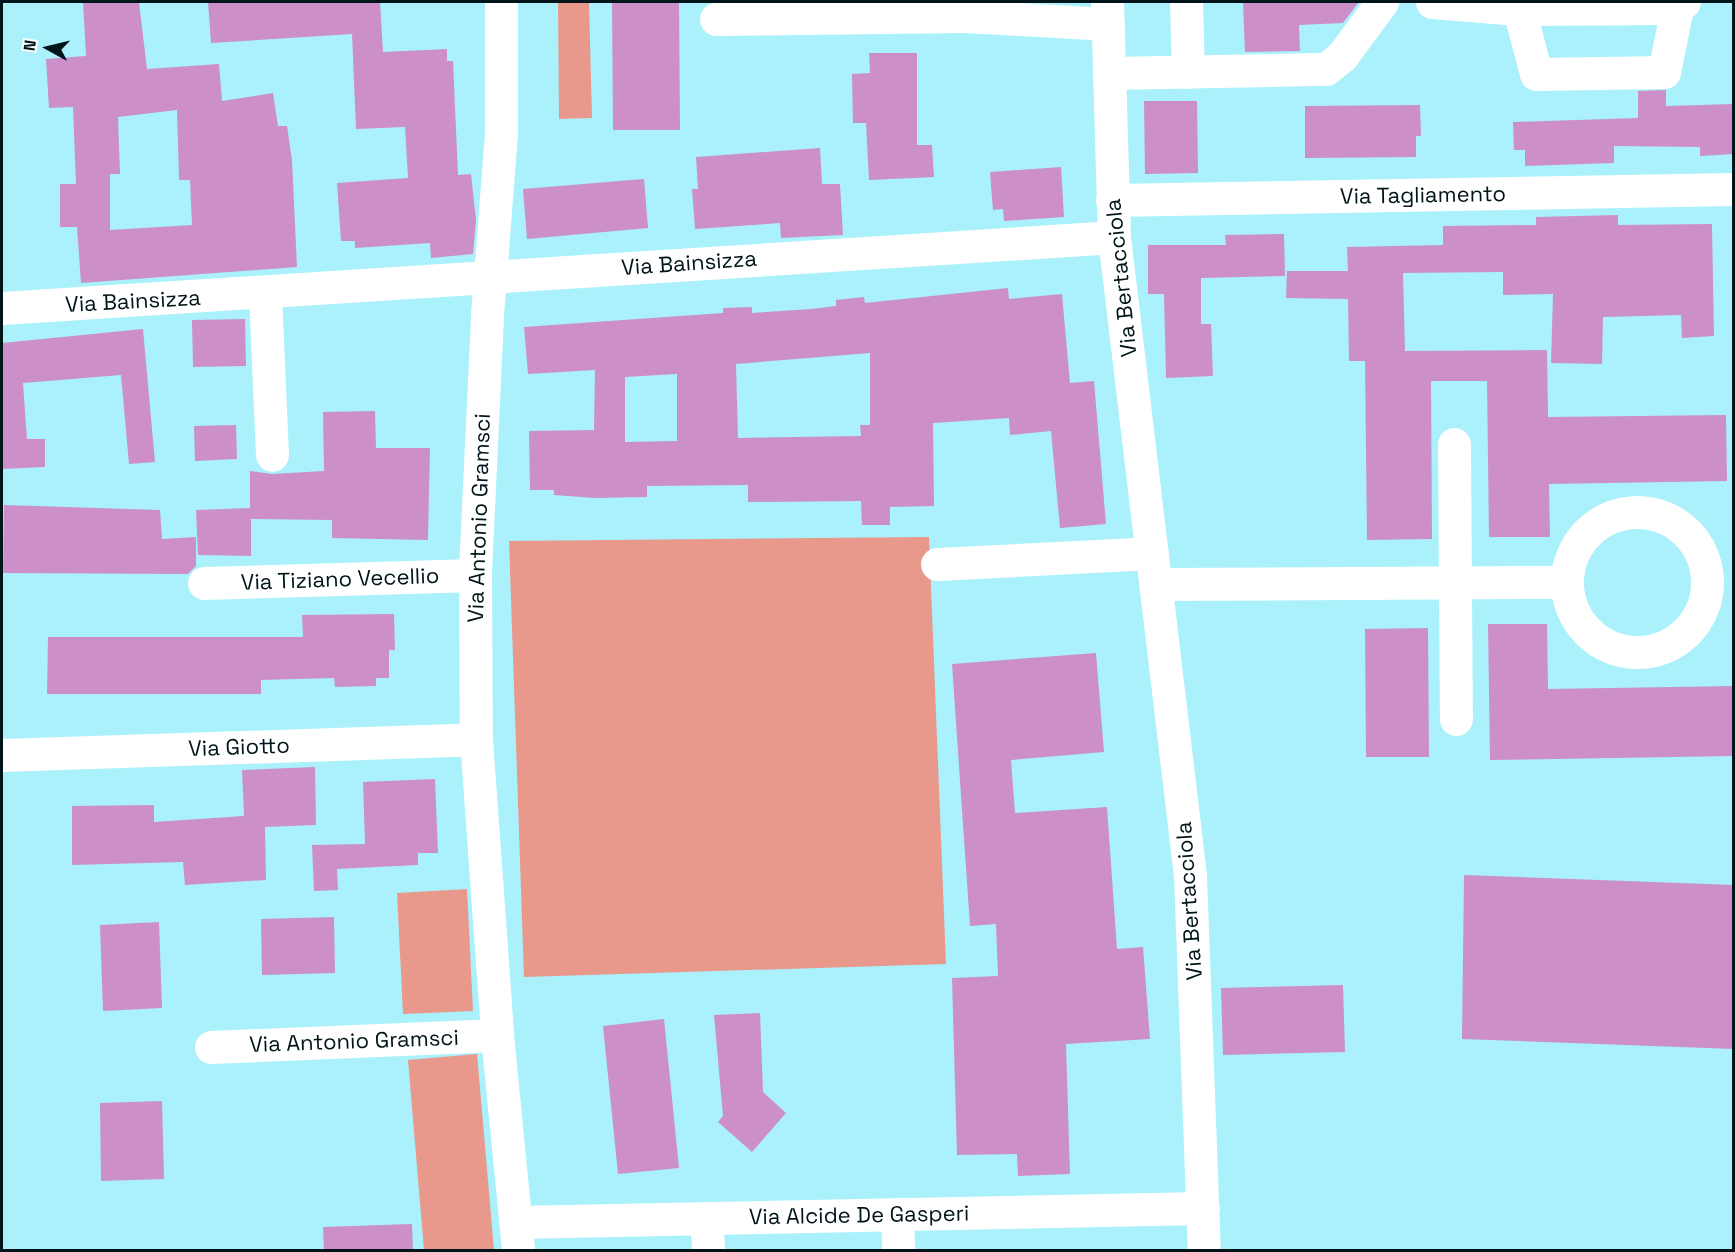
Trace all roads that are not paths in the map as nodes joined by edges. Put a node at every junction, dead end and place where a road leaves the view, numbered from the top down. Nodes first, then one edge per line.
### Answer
1 (501, 2) edge
2 (1186, 2) edge
3 (1382, 2) edge
4 (1432, 2) edge
5 (1680, 5) edge
6 (1519, 9) junction
7 (1107, 13) edge
8 (716, 19) dead end
9 (1188, 72) junction
10 (1109, 73) junction
11 (1734, 189) edge
12 (1112, 200) junction
13 (1114, 237) junction
14 (490, 276) junction
15 (265, 294) junction
16 (2, 308) edge
17 (1454, 444) dead end
18 (272, 455) dead end
19 (937, 564) dead end
20 (1154, 569) junction
21 (475, 575) junction
22 (1455, 580) junction
23 (1567, 582) junction
24 (204, 583) dead end
25 (1456, 719) dead end
26 (476, 739) junction
27 (2, 755) edge
28 (497, 1035) junction
29 (211, 1047) dead end
30 (1203, 1208) junction
31 (897, 1214) junction
32 (706, 1218) junction
33 (516, 1236) edge
34 (708, 1251) edge
35 (898, 1251) edge
36 (1204, 1251) edge

1 - 14 street, Via Antonio Gramsci
2 - 9 street
3 - 9 street
4 - 6 street
5 - 6 street
5 - 6 street
7 - 8 street
7 - 10 street, Via Bertacciola
9 - 10 street
10 - 12 street, Via Bertacciola
11 - 12 street, Via Tagliamento
12 - 13 street, Via Bertacciola
13 - 14 street, Via Bainsizza
13 - 20 street, Via Bertacciola
14 - 15 street, Via Bainsizza
14 - 21 street, Via Antonio Gramsci
15 - 16 street, Via Bainsizza
15 - 18 street
17 - 22 street
19 - 20 street
20 - 22 street
20 - 30 street, Via Bertacciola
21 - 24 street, Via Tiziano Vecellio
21 - 26 street, Via Antonio Gramsci
22 - 23 street
22 - 25 street
23 - 23 street
26 - 27 street, Via Giotto
26 - 28 street, Via Antonio Gramsci
28 - 29 street, Via Antonio Gramsci
28 - 33 street, Via Antonio Gramsci
30 - 31 street, Via Alcide De Gasperi
30 - 36 street, Via Bertacciola
31 - 32 street, Via Alcide De Gasperi
31 - 35 street
32 - 33 street, Via Alcide De Gasperi
32 - 34 street

